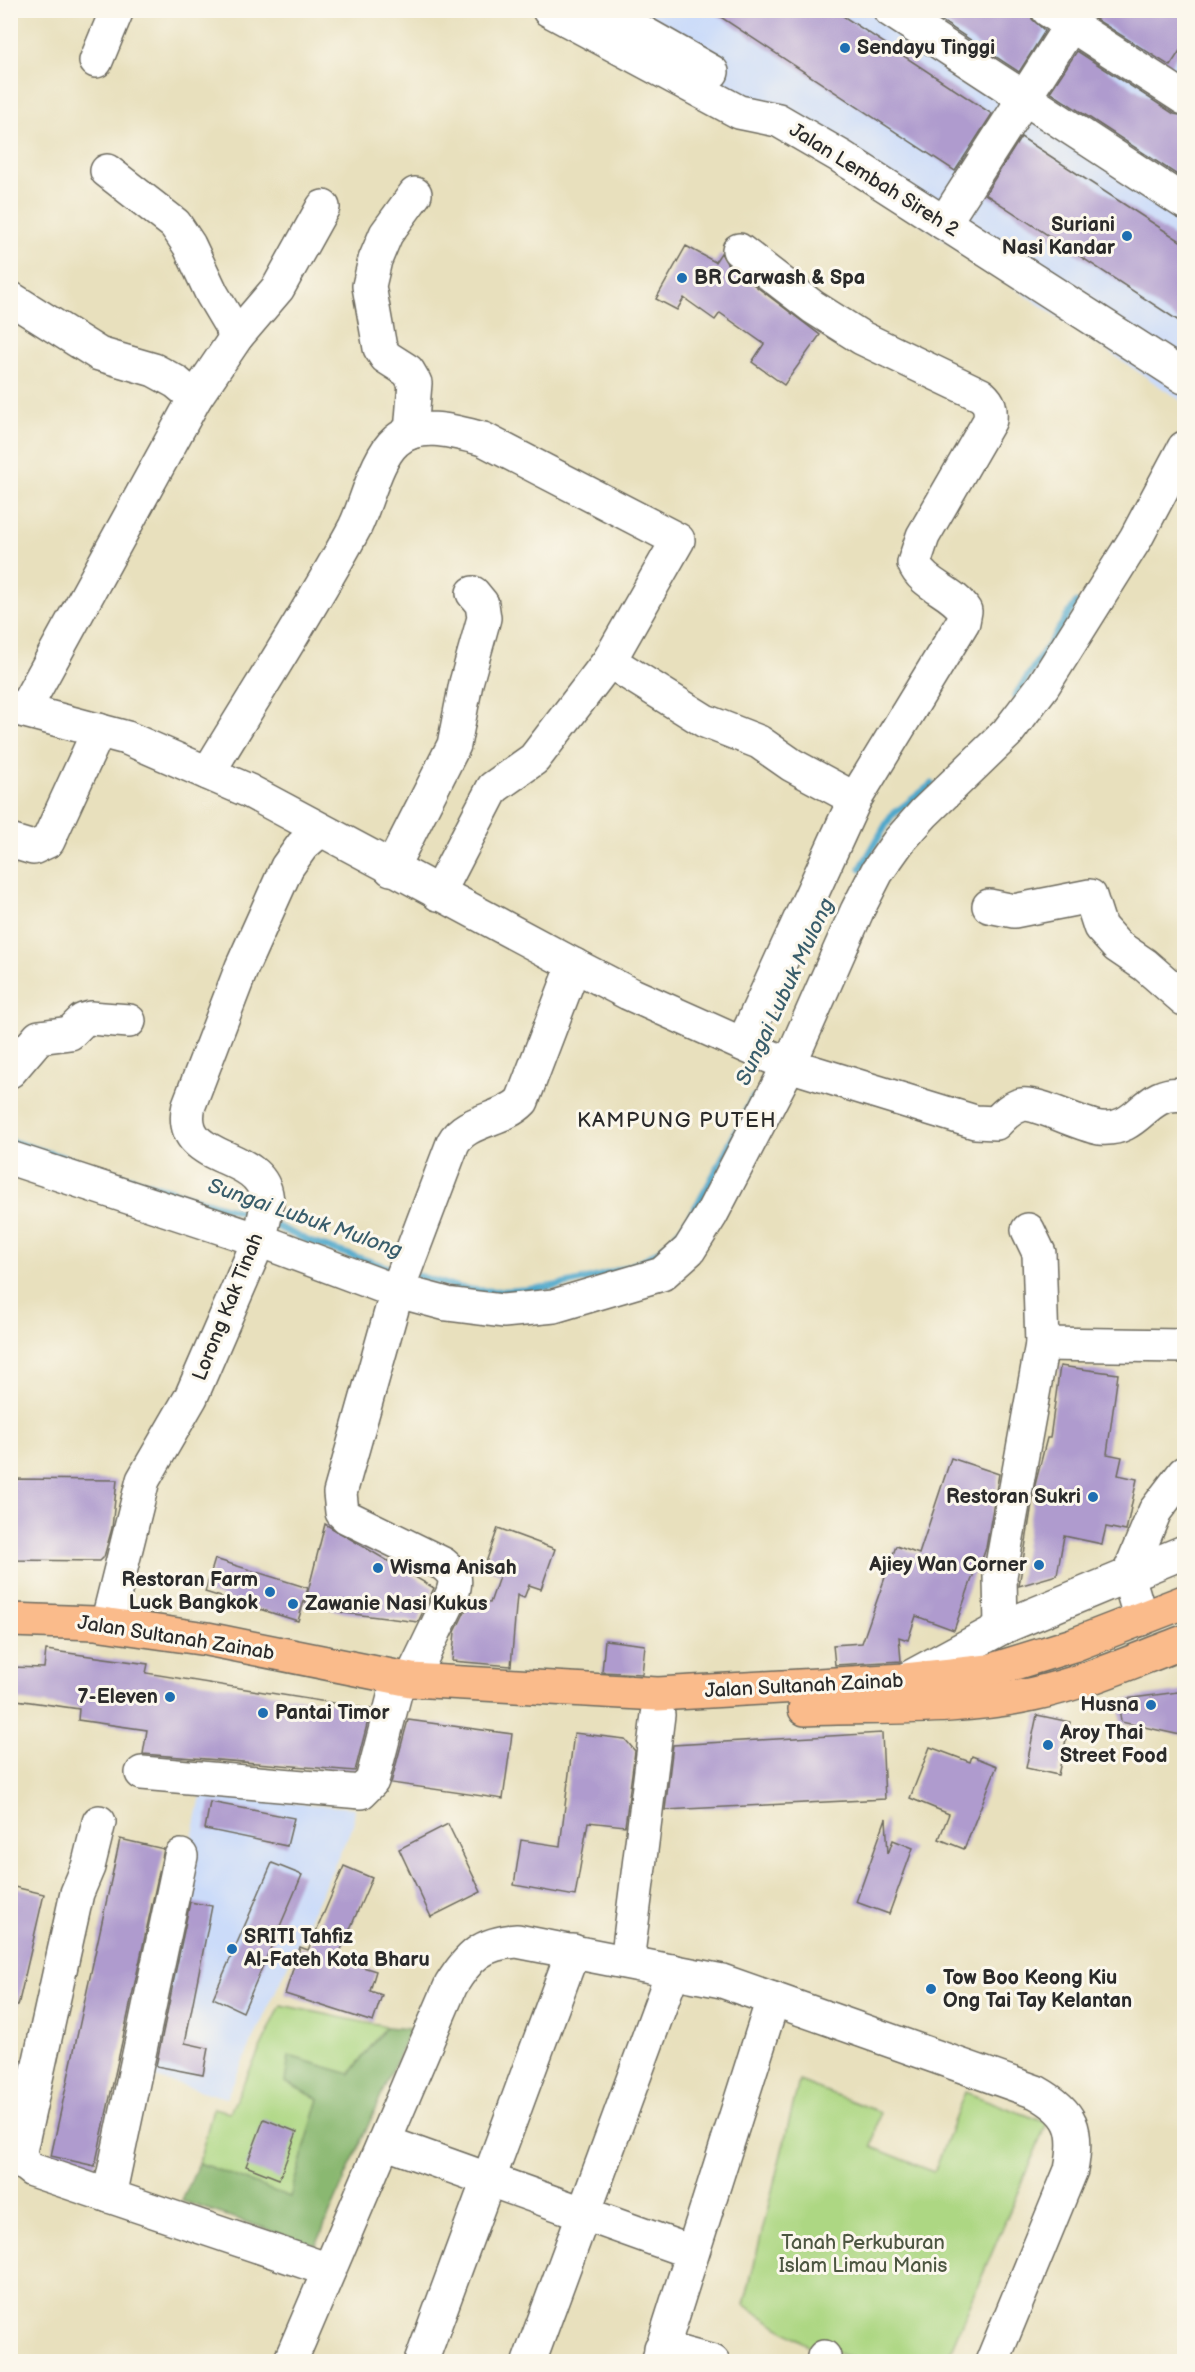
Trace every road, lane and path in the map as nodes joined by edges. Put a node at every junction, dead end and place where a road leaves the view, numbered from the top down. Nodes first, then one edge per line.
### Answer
1 (117, 10) edge
2 (549, 10) edge
3 (603, 10) edge
4 (657, 10) edge
5 (890, 10) edge
6 (1060, 18) edge
7 (678, 54) junction
8 (96, 61) dead end
9 (1181, 88) edge
10 (1024, 98) junction
11 (778, 120) junction
12 (107, 171) dead end
13 (415, 194) dead end
14 (1185, 202) edge
15 (323, 207) dead end
16 (944, 223) junction
17 (739, 250) dead end
18 (10, 298) edge
19 (237, 336) junction
20 (1181, 367) edge
21 (195, 398) junction
22 (411, 432) junction
23 (1185, 448) edge
24 (473, 593) dead end
25 (609, 662) junction
26 (17, 708) edge
27 (99, 730) junction
28 (208, 773) junction
29 (855, 799) junction
30 (320, 830) junction
31 (10, 842) edge
32 (391, 869) junction
33 (438, 894) junction
34 (989, 906) dead end
35 (574, 965) junction
36 (1185, 999) edge
37 (129, 1021) dead end
38 (743, 1044) junction
39 (786, 1063) junction
40 (10, 1071) edge
41 (1185, 1095) edge
42 (10, 1158) edge
43 (262, 1226) junction
44 (1028, 1230) dead end
45 (397, 1291) junction
46 (1042, 1344) junction
47 (1185, 1346) edge
48 (1185, 1473) edge
49 (1185, 1552) edge
50 (1128, 1576) junction
51 (1185, 1602) edge
52 (1141, 1618) junction
53 (10, 1620) edge
54 (107, 1624) junction
55 (1001, 1628) junction
56 (1185, 1641) edge
57 (405, 1679) junction
58 (905, 1680) junction
59 (658, 1714) junction
60 (142, 1773) dead end
61 (99, 1822) dead end
62 (181, 1856) dead end
63 (573, 1951) junction
64 (627, 1962) junction
65 (673, 1971) junction
66 (773, 1999) junction
67 (384, 2142) junction
68 (488, 2180) junction
69 (109, 2196) junction
70 (583, 2216) junction
71 (691, 2252) junction
72 (329, 2270) junction
73 (660, 2355) edge
74 (290, 2361) edge
75 (421, 2361) edge
76 (529, 2361) edge
77 (713, 2361) edge
78 (992, 2361) edge

1 - 8 street
2 - 11 street, Jalan Lembah Sireh 2
3 - 7 street
4 - 7 street
5 - 10 street
6 - 9 street
6 - 10 street
7 - 11 street
10 - 14 street
10 - 16 street
11 - 16 street, Jalan Lembah Sireh 2
12 - 19 street
13 - 22 street
15 - 19 street
16 - 20 street, Jalan Lembah Sireh 2
17 - 29 street
18 - 21 street
19 - 21 street
21 - 26 street
22 - 25 street
22 - 28 street
23 - 39 street
24 - 32 street
25 - 29 street
25 - 33 street
26 - 27 street
27 - 28 street
27 - 31 street
28 - 30 street
29 - 38 street
30 - 32 street
30 - 43 street, Lorong Kak Tinah
32 - 33 street
33 - 35 street
34 - 36 street
35 - 38 street
35 - 45 street
37 - 40 street
38 - 39 street
39 - 41 street
39 - 45 street
42 - 43 street
43 - 45 street
43 - 54 street, Lorong Kak Tinah
44 - 46 street
45 - 57 street
46 - 47 street
46 - 55 street
48 - 50 street
49 - 50 street
50 - 52 street
50 - 55 street
51 - 52 main road, Jalan Sultanah Zainab
52 - 58 main road, Jalan Sultanah Zainab
53 - 54 main road, Jalan Sultanah Zainab
54 - 57 main road, Jalan Sultanah Zainab
55 - 58 street
56 - 59 main road, Jalan Sultanah Zainab
57 - 58 main road, Jalan Sultanah Zainab
57 - 59 main road, Jalan Sultanah Zainab
57 - 60 street
59 - 64 street
61 - 69 street
62 - 69 street
63 - 64 street
63 - 67 street
63 - 68 street
64 - 65 street
65 - 66 street
65 - 70 street
66 - 71 street
66 - 78 street
67 - 68 street
67 - 72 street
68 - 70 street
68 - 75 street
69 - 72 street
70 - 71 street
70 - 76 street
71 - 73 street
72 - 74 street
73 - 77 street

